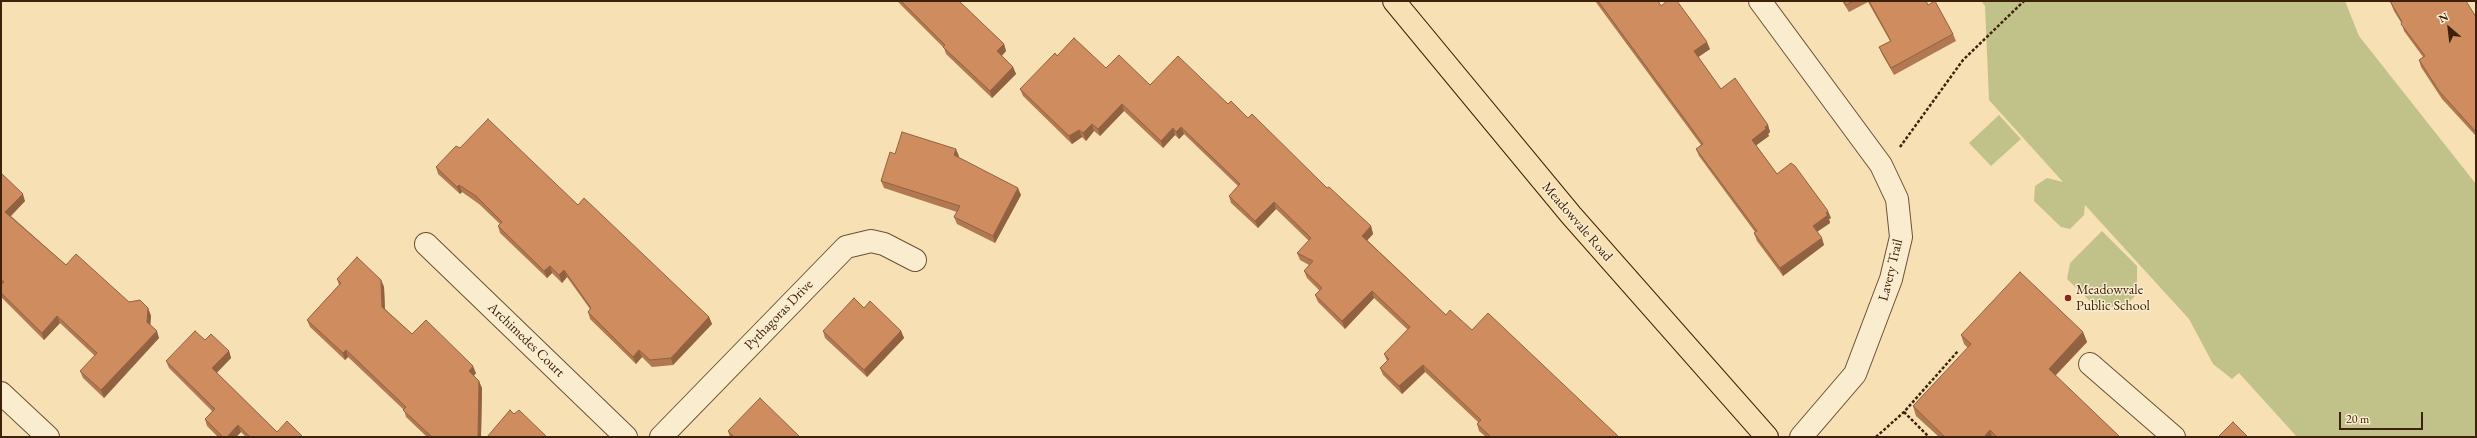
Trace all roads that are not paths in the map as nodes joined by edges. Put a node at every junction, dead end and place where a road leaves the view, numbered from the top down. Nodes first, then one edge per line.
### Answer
1 (1394, 1) edge
2 (1760, 1) edge
3 (426, 244) dead end
4 (915, 260) dead end
5 (2090, 364) dead end
6 (1, 393) edge
7 (48, 437) edge
8 (626, 437) edge
9 (661, 437) edge
10 (1767, 437) edge
11 (1801, 437) edge
12 (2174, 437) edge

1 - 10 main road, Meadowvale Road
2 - 11 street, Lavery Trail
3 - 8 street, Archimedes Court
4 - 9 street, Pythagoras Drive
5 - 12 street
6 - 7 street

